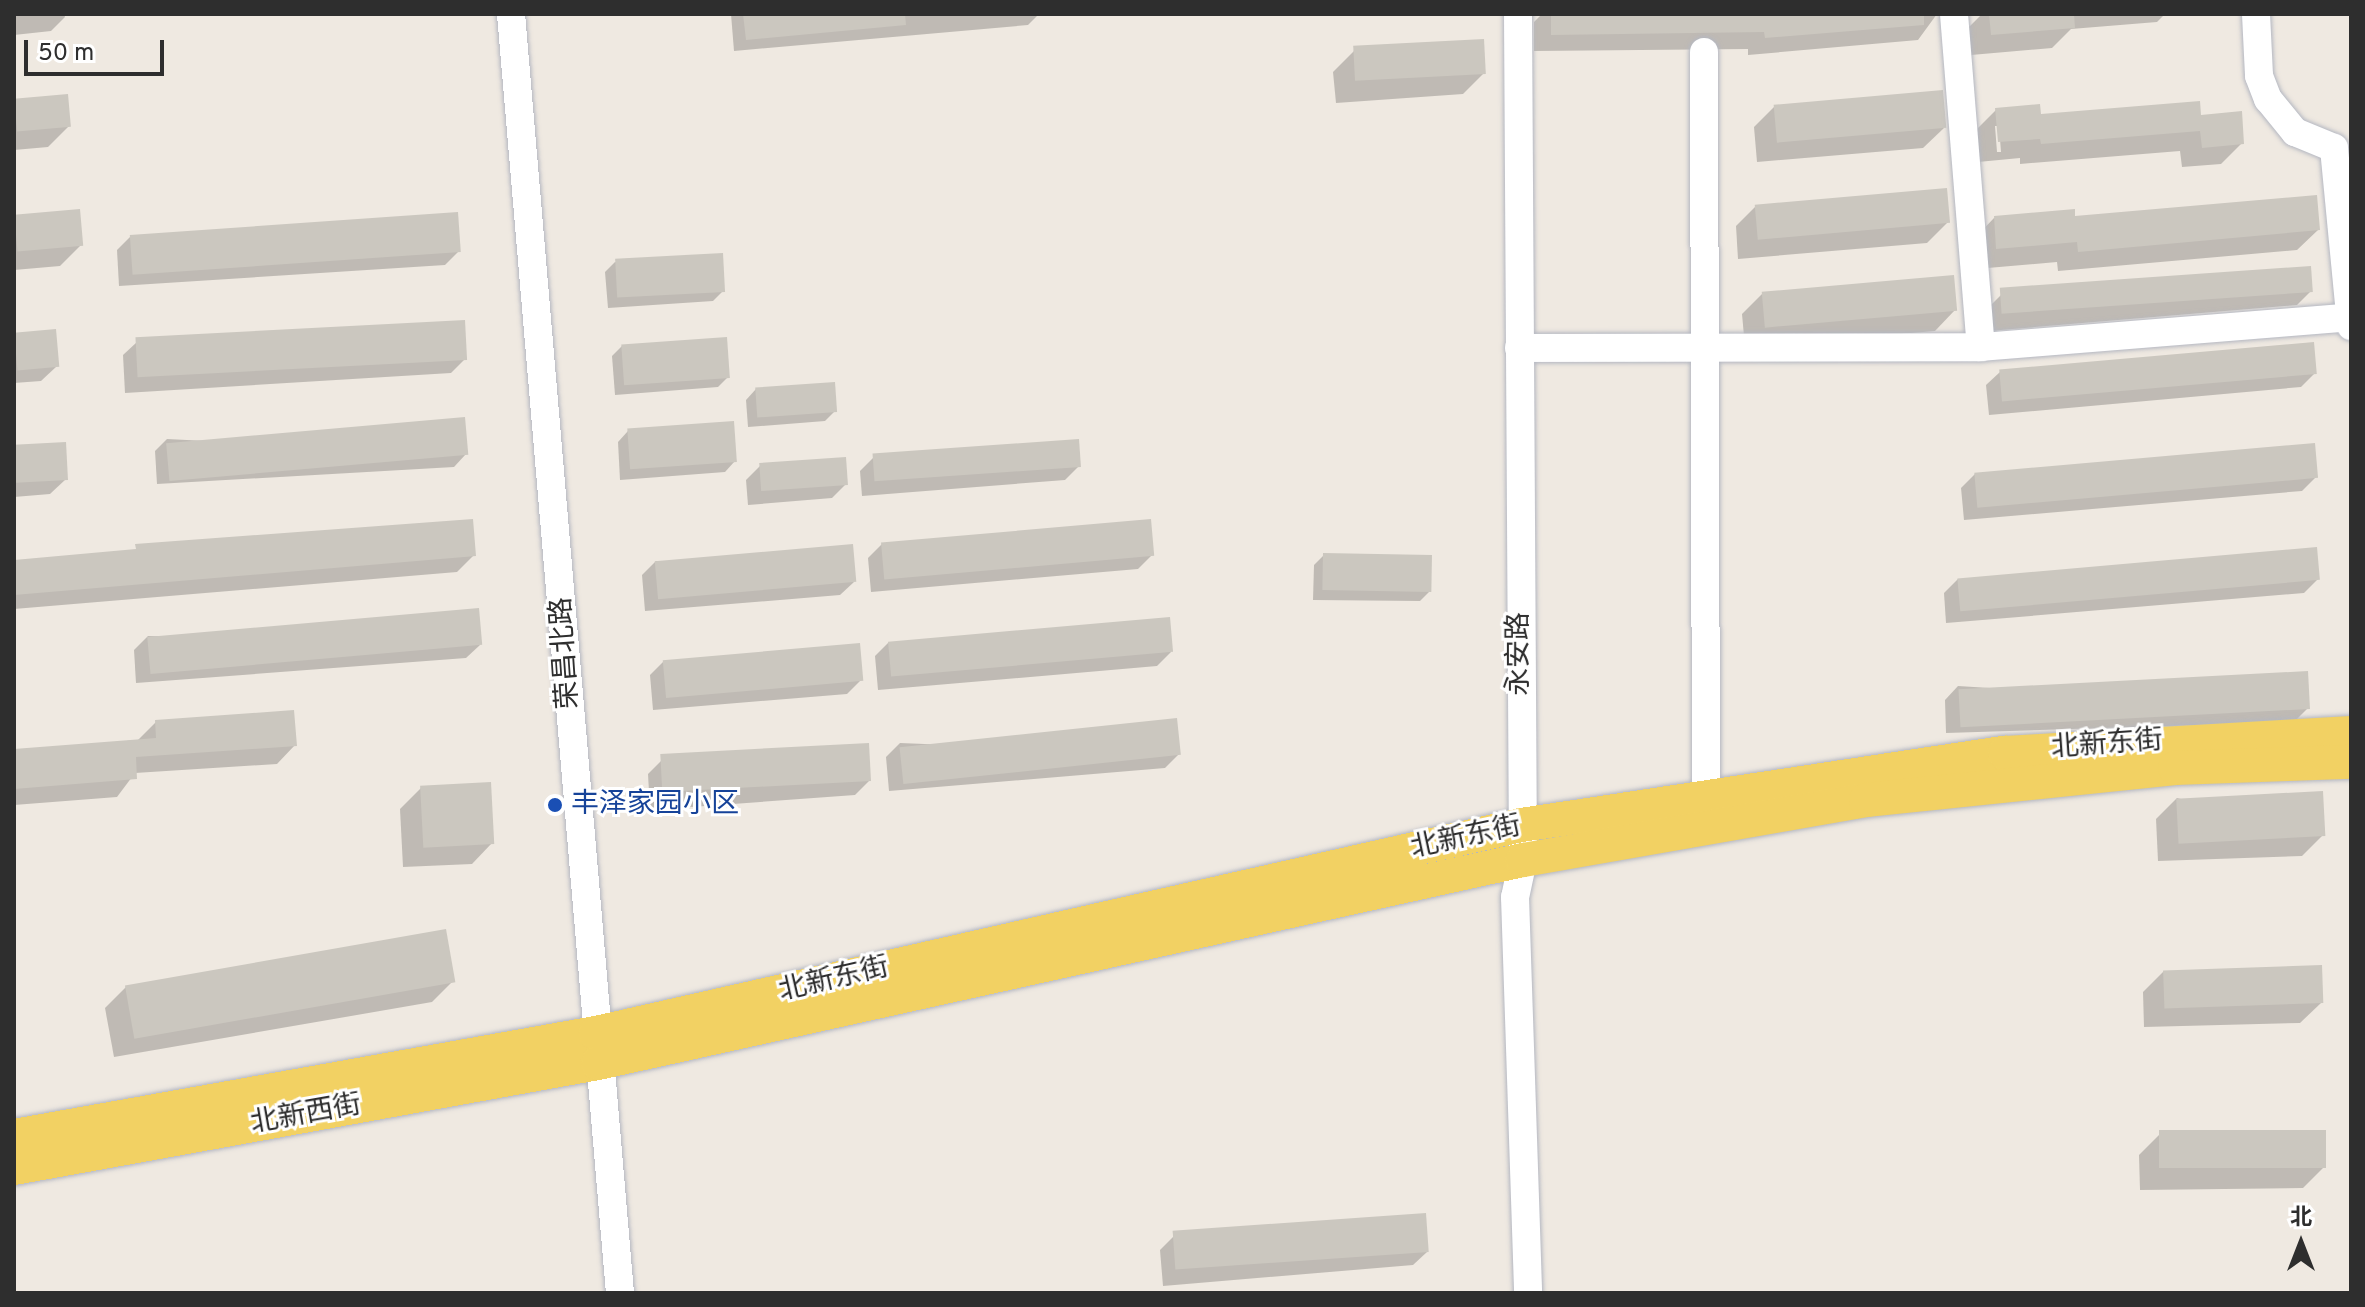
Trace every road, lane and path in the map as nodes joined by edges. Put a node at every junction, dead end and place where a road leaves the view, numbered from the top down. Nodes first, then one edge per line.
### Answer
1 (511, 14) edge
2 (1518, 14) edge
3 (1954, 14) edge
4 (2256, 14) edge
5 (1704, 52) dead end
6 (2342, 143) edge
7 (2351, 317) edge
8 (2351, 326) edge
9 (1981, 347) junction
10 (1519, 348) junction
11 (1702, 350) junction
12 (2351, 733) edge
13 (2351, 762) edge
14 (1706, 796) junction
15 (1521, 825) junction
16 (1523, 860) junction
17 (1022, 954) junction
18 (597, 1048) junction
19 (14, 1136) edge
20 (14, 1168) edge
21 (620, 1293) edge
22 (1528, 1293) edge

1 - 18 street, 荣昌北路
2 - 10 street, 永安路
3 - 9 street
4 - 6 street
5 - 11 street
6 - 7 street
7 - 8 street
7 - 9 street
9 - 11 street
10 - 11 street
10 - 15 street, 永安路
11 - 14 street
12 - 14 main road, 北新东街
13 - 16 main road, 北新东街
14 - 15 main road, 北新东街
15 - 16 street, 永安路
15 - 17 main road, 北新东街
16 - 17 main road, 北新东街
16 - 22 street, 永安路
17 - 18 main road, 北新东街
18 - 19 main road, 北新西街
18 - 20 main road, 北新西街
18 - 21 street, 荣昌北路

